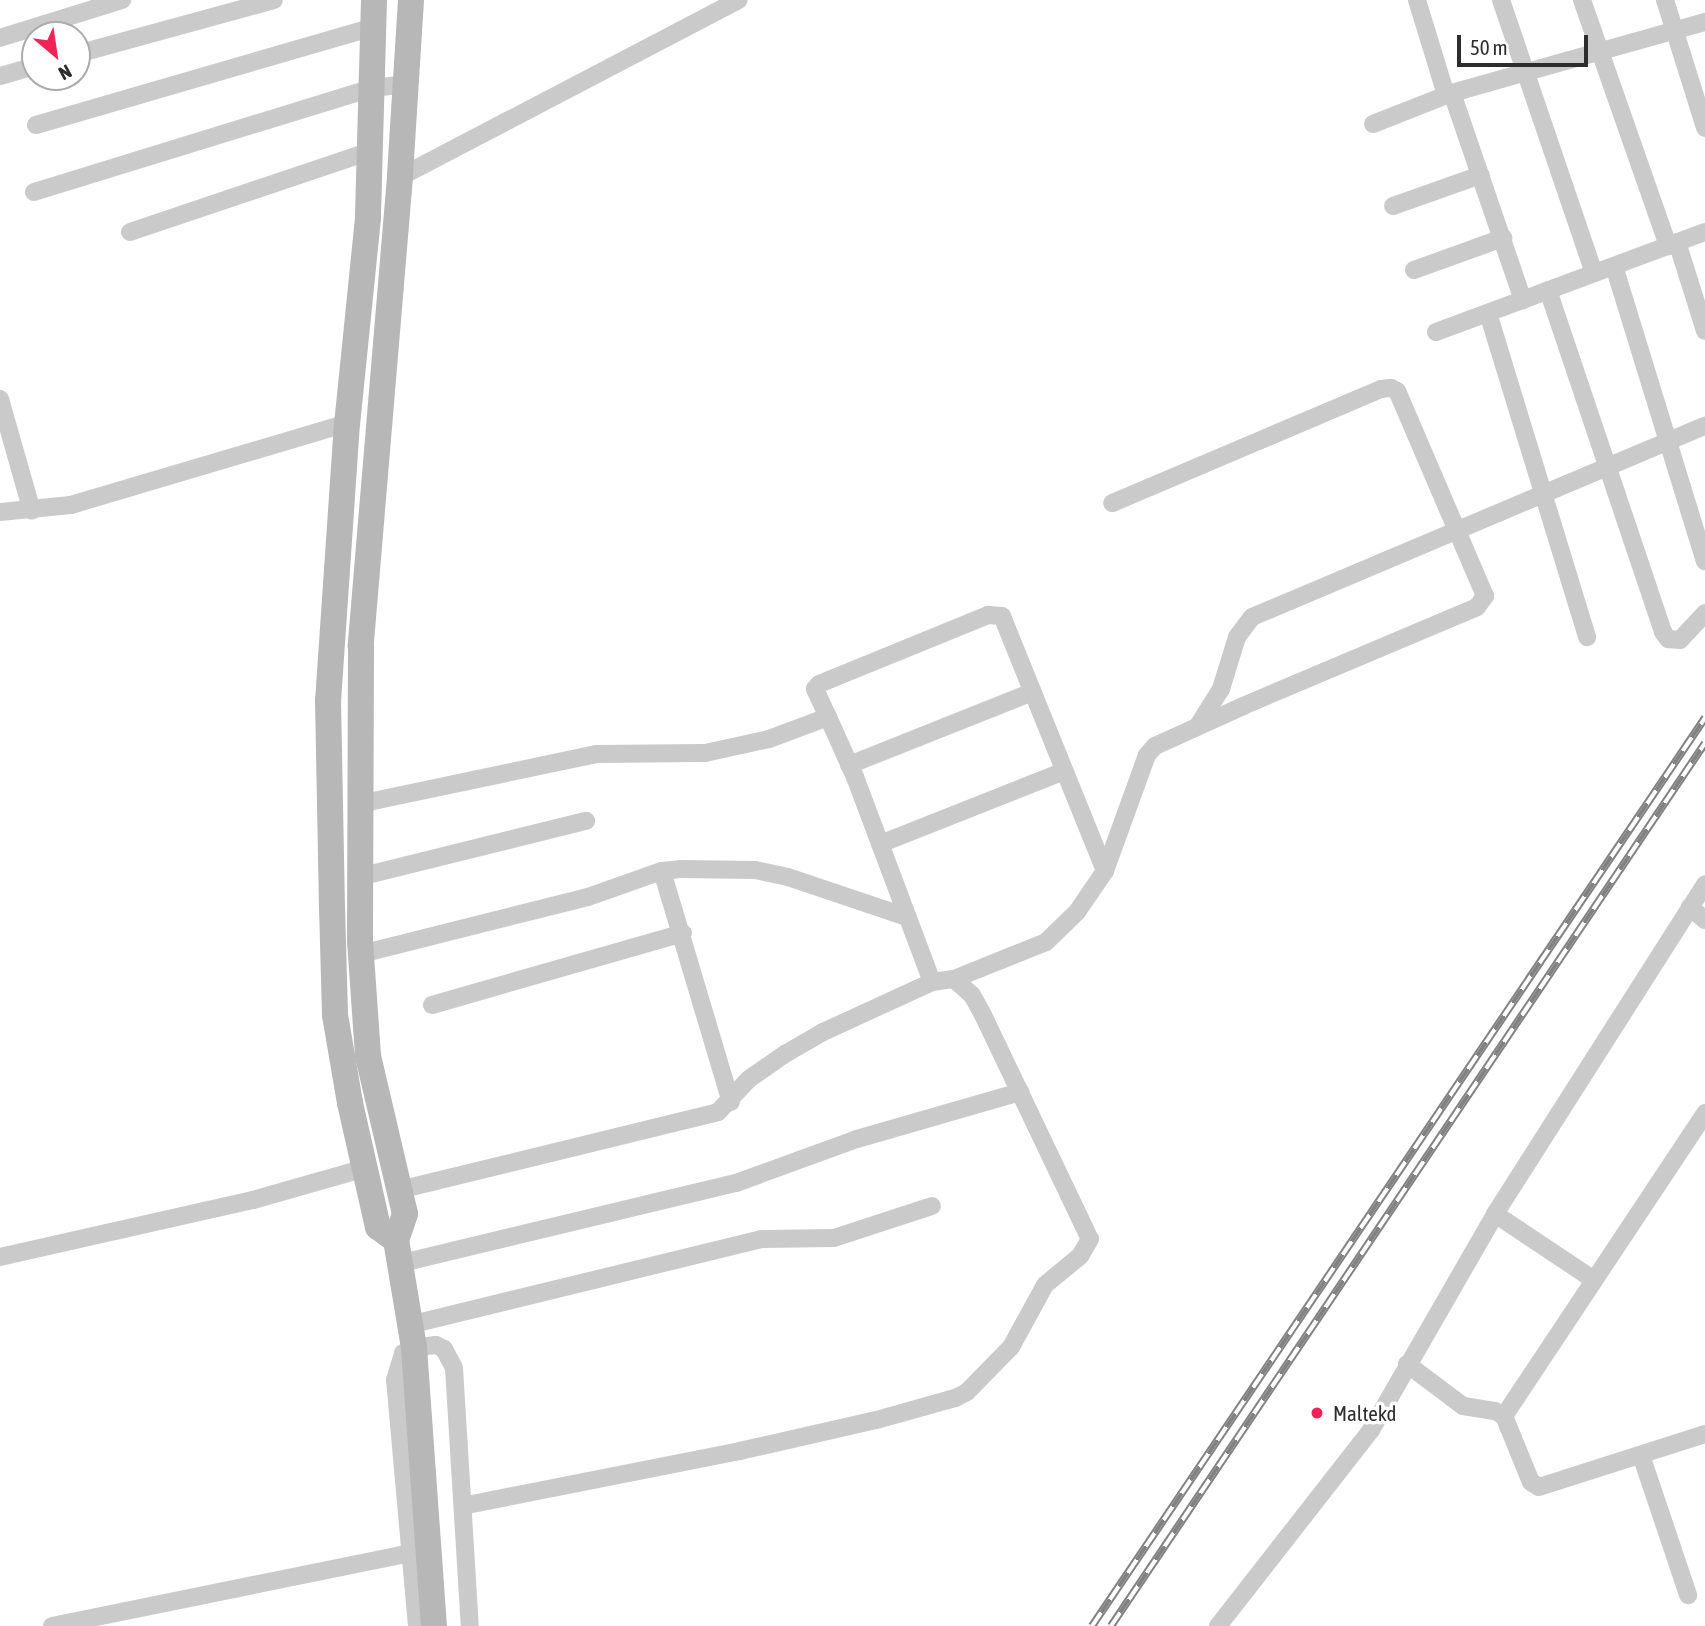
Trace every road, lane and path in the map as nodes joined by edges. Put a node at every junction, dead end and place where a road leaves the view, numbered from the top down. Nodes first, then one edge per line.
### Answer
1 (58, 0) edge
2 (122, 0) edge
3 (274, 0) edge
4 (374, 0) edge
5 (411, 0) edge
6 (738, 0) edge
7 (1417, 0) edge
8 (1501, 0) edge
9 (1582, 0) edge
10 (1665, 0) edge
11 (63, 19) junction
12 (1705, 22) edge
13 (374, 27) junction
14 (1674, 33) junction
15 (0, 38) edge
16 (91, 50) edge
17 (1598, 53) junction
18 (21, 70) edge
19 (1523, 73) junction
20 (0, 76) edge
21 (404, 84) junction
22 (373, 88) junction
23 (1449, 94) junction
24 (1373, 124) dead end
25 (36, 125) dead end
26 (1705, 128) edge
27 (371, 151) junction
28 (1481, 175) junction
29 (400, 177) junction
30 (34, 192) dead end
31 (1393, 206) dead end
32 (131, 232) dead end
33 (1705, 232) edge
34 (1503, 238) junction
35 (1673, 244) junction
36 (1614, 266) junction
37 (1414, 270) dead end
38 (1594, 273) junction
39 (1548, 290) junction
40 (1523, 300) junction
41 (1488, 313) junction
42 (1705, 331) edge
43 (1436, 332) dead end
44 (0, 399) edge
45 (347, 423) junction
46 (1705, 426) edge
47 (1668, 441) junction
48 (1607, 467) junction
49 (1543, 493) junction
50 (1112, 503) dead end
51 (32, 511) junction
52 (0, 512) edge
53 (1458, 529) junction
54 (1705, 561) edge
55 (1705, 613) edge
56 (1587, 637) dead end
57 (1032, 692) junction
58 (828, 717) junction
59 (1199, 725) junction
60 (849, 765) junction
61 (1064, 771) junction
62 (359, 804) junction
63 (586, 821) dead end
64 (880, 844) junction
65 (662, 871) junction
66 (1105, 871) junction
67 (359, 877) junction
68 (1705, 884) edge
69 (1690, 907) junction
70 (907, 917) junction
71 (1705, 920) edge
72 (683, 933) junction
73 (361, 954) junction
74 (954, 979) junction
75 (932, 982) junction
76 (432, 1005) dead end
77 (1020, 1092) junction
78 (731, 1102) junction
79 (1705, 1113) edge
80 (365, 1168) junction
81 (398, 1190) junction
82 (932, 1206) dead end
83 (1495, 1214) junction
84 (397, 1252) junction
85 (0, 1257) edge
86 (1594, 1280) junction
87 (413, 1348) junction
88 (1407, 1364) junction
89 (1504, 1416) junction
90 (1705, 1434) edge
91 (1642, 1455) junction
92 (463, 1506) junction
93 (410, 1553) junction
94 (1688, 1595) dead end
95 (52, 1626) edge
96 (416, 1626) edge
97 (434, 1626) edge
98 (470, 1626) edge
99 (1218, 1626) edge

1 - 11 street
2 - 11 street
3 - 16 street
4 - 13 main road
5 - 21 main road
6 - 29 street
7 - 23 street
8 - 19 street
9 - 17 street
10 - 14 street
11 - 15 street
12 - 14 street
13 - 22 main road
13 - 25 street
14 - 17 street
14 - 26 street
17 - 19 street
17 - 35 street
18 - 20 street
19 - 23 street
19 - 38 street
21 - 22 street
21 - 29 main road
22 - 27 main road
22 - 30 street
23 - 24 street
23 - 28 street
27 - 32 street
27 - 45 main road
28 - 31 street
28 - 34 street
29 - 62 main road
33 - 35 street
34 - 37 street
34 - 40 street
35 - 36 street
35 - 42 street
36 - 38 street
36 - 47 street
38 - 39 street
39 - 40 street
39 - 48 street
40 - 41 street
41 - 43 street
41 - 49 street
44 - 51 street
45 - 51 street
45 - 80 main road
46 - 47 street
47 - 48 street
47 - 54 street
48 - 49 street
48 - 55 street
49 - 53 street
49 - 56 street
50 - 53 street
51 - 52 street
53 - 59 street
53 - 59 street
57 - 58 street
57 - 60 street
57 - 61 street
58 - 60 street
58 - 62 street
59 - 66 street
60 - 64 street
61 - 64 street
61 - 66 street
62 - 67 main road
63 - 67 street
64 - 70 street
65 - 70 street
65 - 72 street
65 - 73 street
66 - 74 street
67 - 73 main road
68 - 69 street
69 - 71 street
69 - 83 street
70 - 75 street
72 - 76 street
72 - 78 street
73 - 81 main road
74 - 75 street
74 - 77 street
75 - 78 street
77 - 84 street
77 - 92 street
78 - 81 street
79 - 86 street
80 - 84 main road
80 - 85 street
81 - 84 main road
82 - 87 street
83 - 86 street
83 - 88 street
84 - 87 main road
86 - 89 street
87 - 92 street
87 - 93 street
87 - 97 main road
88 - 89 street
88 - 99 street
89 - 91 street
90 - 91 street
91 - 94 street
92 - 98 street
93 - 95 street
93 - 96 street

